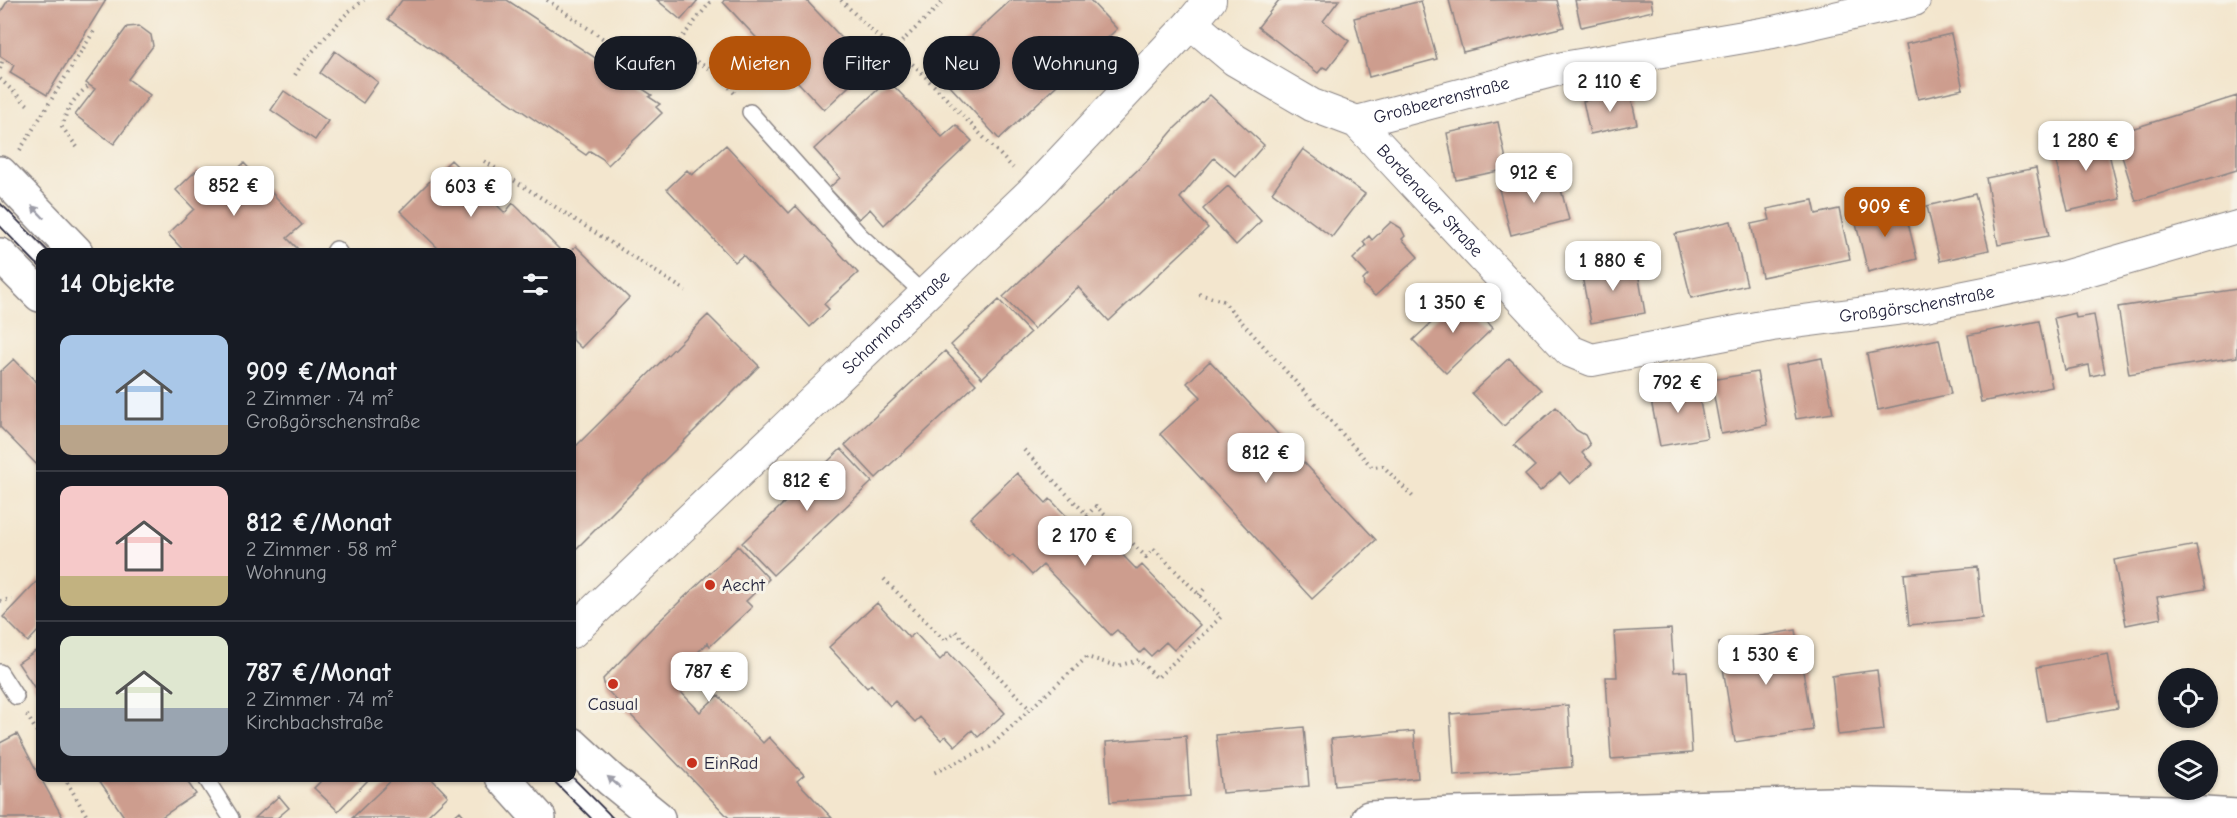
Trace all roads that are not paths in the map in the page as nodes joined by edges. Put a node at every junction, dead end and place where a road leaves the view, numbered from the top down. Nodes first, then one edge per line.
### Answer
1 (1914, 0) edge
2 (1201, 11) edge
3 (750, 112) road end
4 (1357, 122) junction
5 (1, 173) edge
6 (0, 214) edge
7 (2237, 227) edge
8 (72, 248) edge
9 (36, 252) edge
10 (0, 255) edge
11 (36, 292) edge
12 (924, 294) junction
13 (1592, 360) joint
14 (576, 628) edge
15 (0, 672) edge
16 (16, 697) dead end
17 (576, 748) edge
18 (208, 782) edge
19 (507, 782) edge
20 (566, 782) edge
21 (2237, 816) edge
22 (231, 818) edge
23 (539, 818) edge
24 (602, 818) edge
25 (658, 818) edge
26 (1369, 818) edge

1 - 4 street, Großbeerenstraße
2 - 4 street, Bordenauer Straße
2 - 12 street, Scharnhorststraße
3 - 12 lane
4 - 13 street, Bordenauer Straße
8 -> 5 main road
6 - 9 lane
7 - 13 street, Großgörschenstraße
10 - 11 main road
12 - 14 street, Scharnhorststraße
15 - 16 lane
25 -> 17 main road
18 - 22 lane
19 - 23 main road
20 - 24 lane
21 - 26 main road

